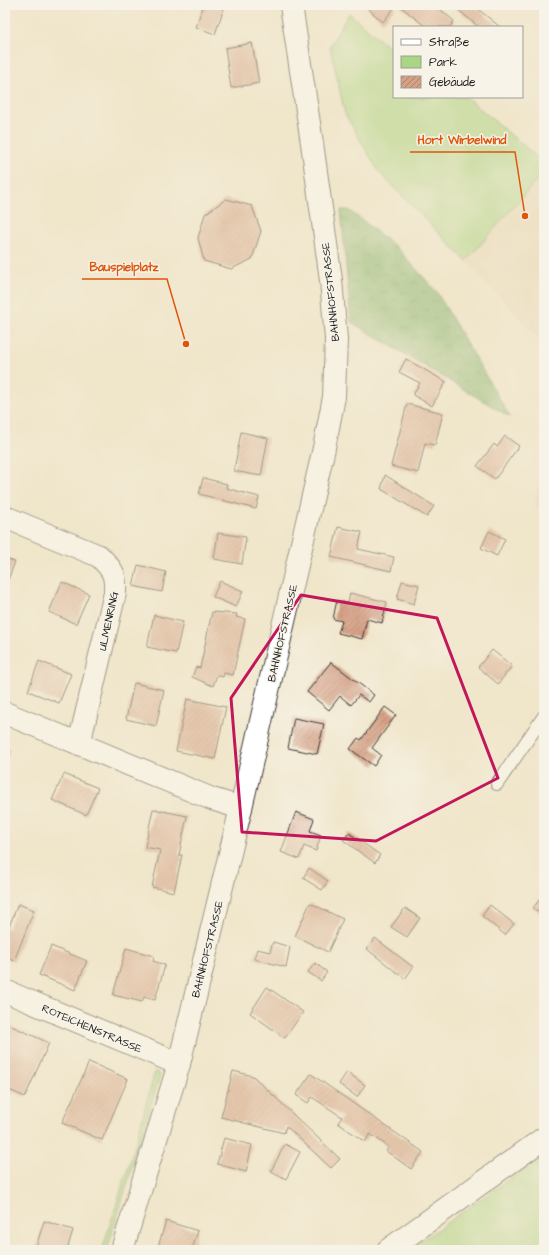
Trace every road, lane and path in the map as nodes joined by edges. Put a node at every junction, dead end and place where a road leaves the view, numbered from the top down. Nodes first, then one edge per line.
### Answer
1 (291, 5) edge
2 (5, 517) edge
3 (5, 713) edge
4 (544, 716) edge
5 (79, 744) junction
6 (497, 784) dead end
7 (242, 808) junction
8 (5, 991) edge
9 (179, 1064) junction
10 (544, 1138) edge
11 (122, 1250) edge
12 (388, 1250) edge

1 - 7 street, BAHNHOFSTRASSE
2 - 5 street, ULMENRING
3 - 5 street
4 - 6 lane
5 - 7 street
7 - 9 street, BAHNHOFSTRASSE
8 - 9 street, ROTEICHENSTRASSE
9 - 11 street, BAHNHOFSTRASSE
10 - 12 street

